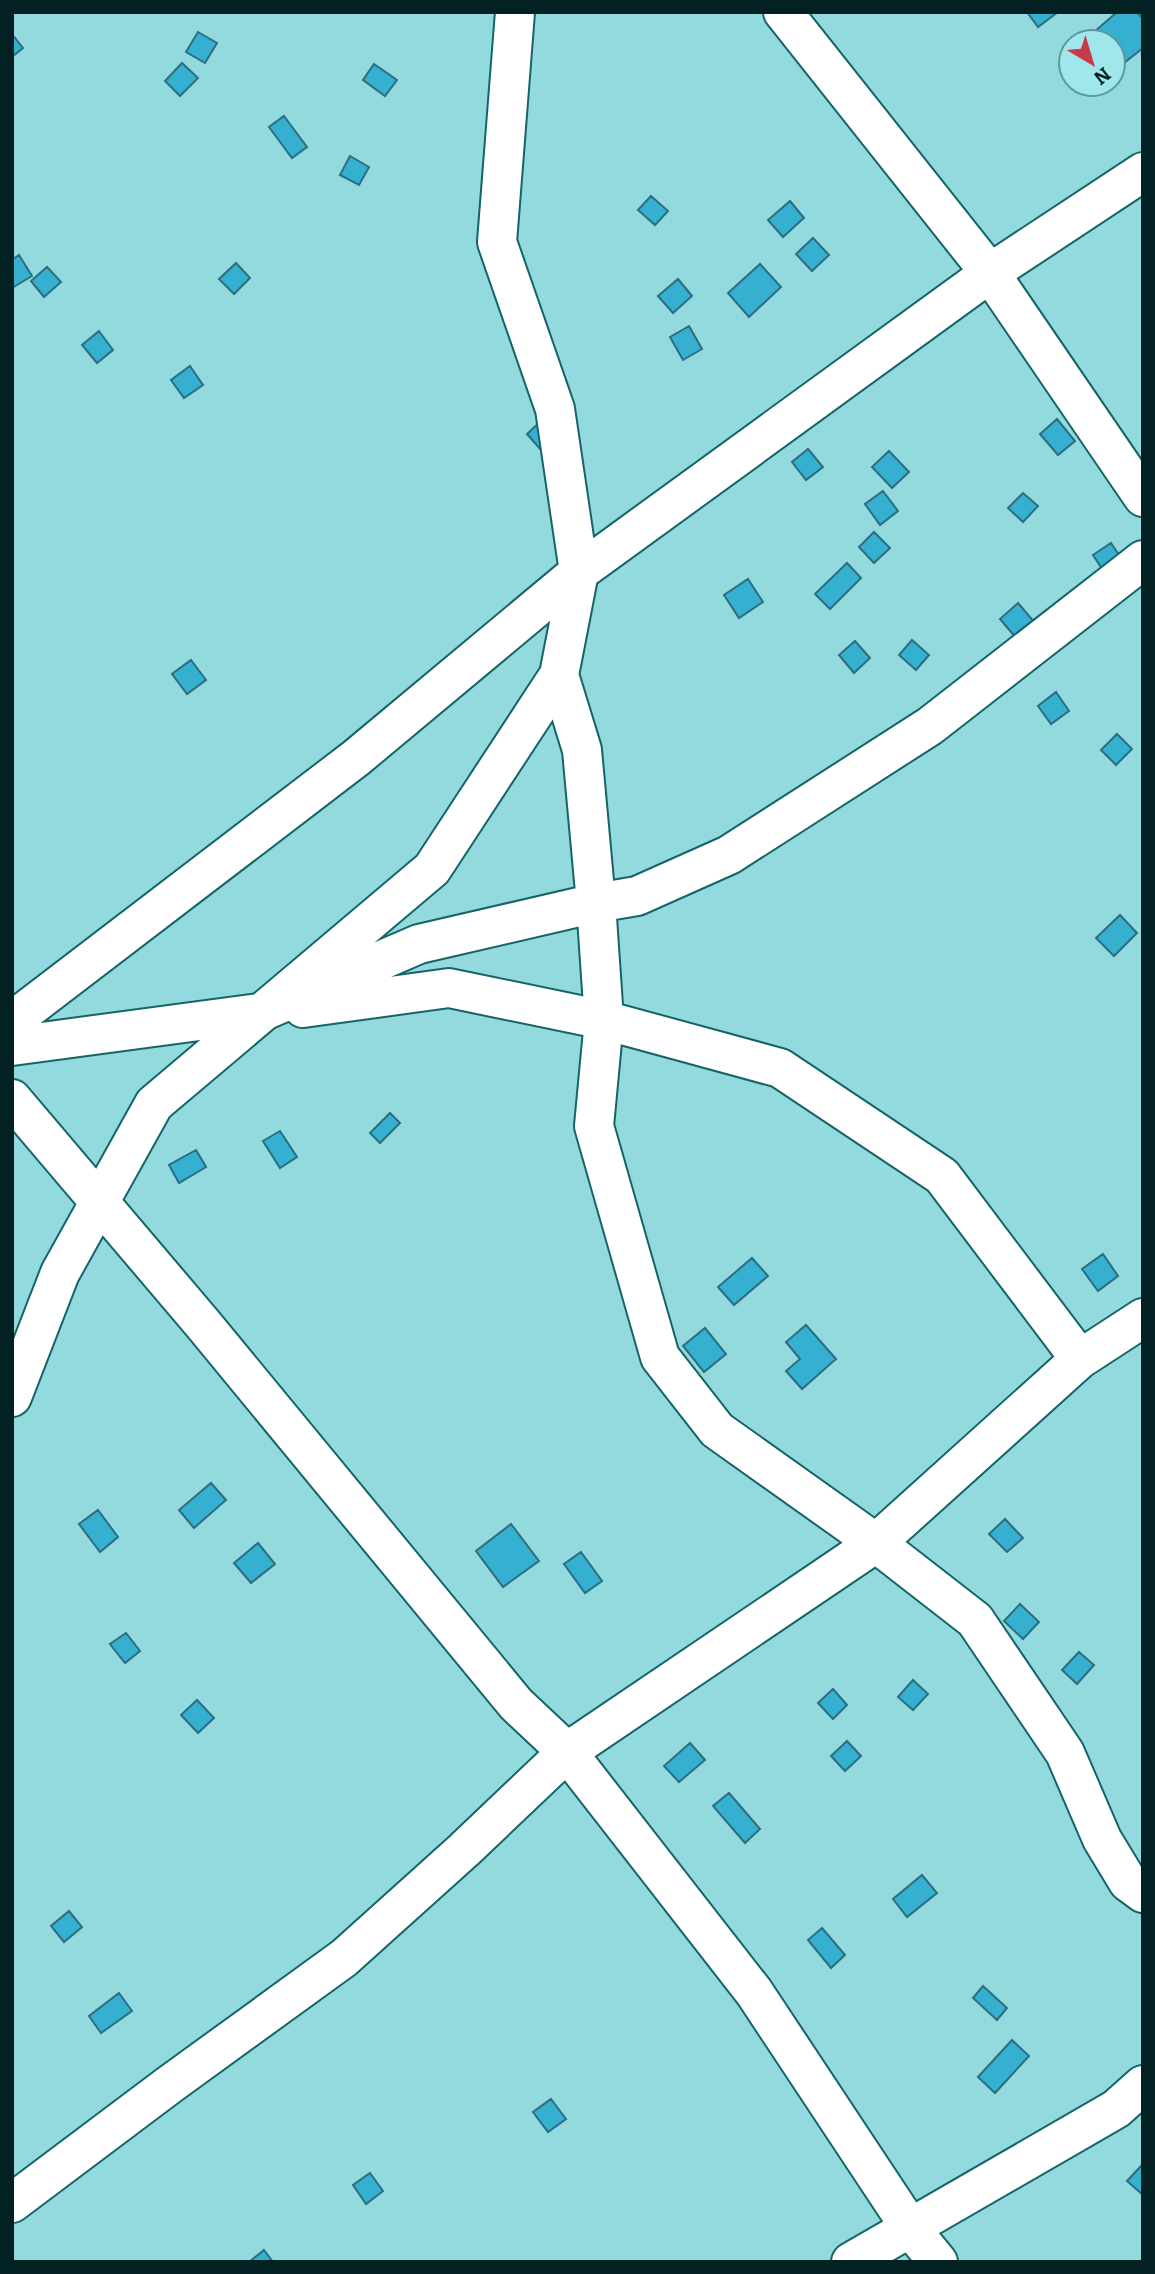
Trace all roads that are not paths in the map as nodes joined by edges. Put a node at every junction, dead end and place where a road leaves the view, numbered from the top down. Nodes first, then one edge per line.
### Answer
1 (515, 12) edge
2 (783, 12) edge
3 (1143, 172) edge
4 (990, 273) junction
5 (1143, 497) edge
6 (1143, 560) edge
7 (579, 572) junction
8 (559, 675) junction
9 (596, 903) junction
10 (259, 1013) junction
11 (604, 1020) junction
12 (12, 1021) edge
13 (12, 1046) edge
14 (12, 1098) edge
15 (100, 1202) junction
16 (1143, 1318) edge
17 (1080, 1359) junction
18 (12, 1397) edge
19 (876, 1542) junction
20 (567, 1752) junction
21 (1143, 1893) edge
22 (1143, 2085) edge
23 (12, 2203) edge
24 (911, 2230) junction
25 (852, 2262) edge
26 (938, 2262) edge

1 - 7 street
2 - 4 street
3 - 4 street
4 - 5 street
4 - 7 street
6 - 9 street
7 - 8 street
7 - 12 street
8 - 9 street
8 - 10 street
9 - 10 street
9 - 11 street
10 - 11 street
10 - 13 street
10 - 15 street
11 - 17 street
11 - 19 street
14 - 15 street
15 - 18 street
15 - 20 street
16 - 17 street
17 - 19 street
19 - 20 street
19 - 21 street
20 - 23 street
20 - 24 street
22 - 24 street
24 - 25 street
24 - 26 street

